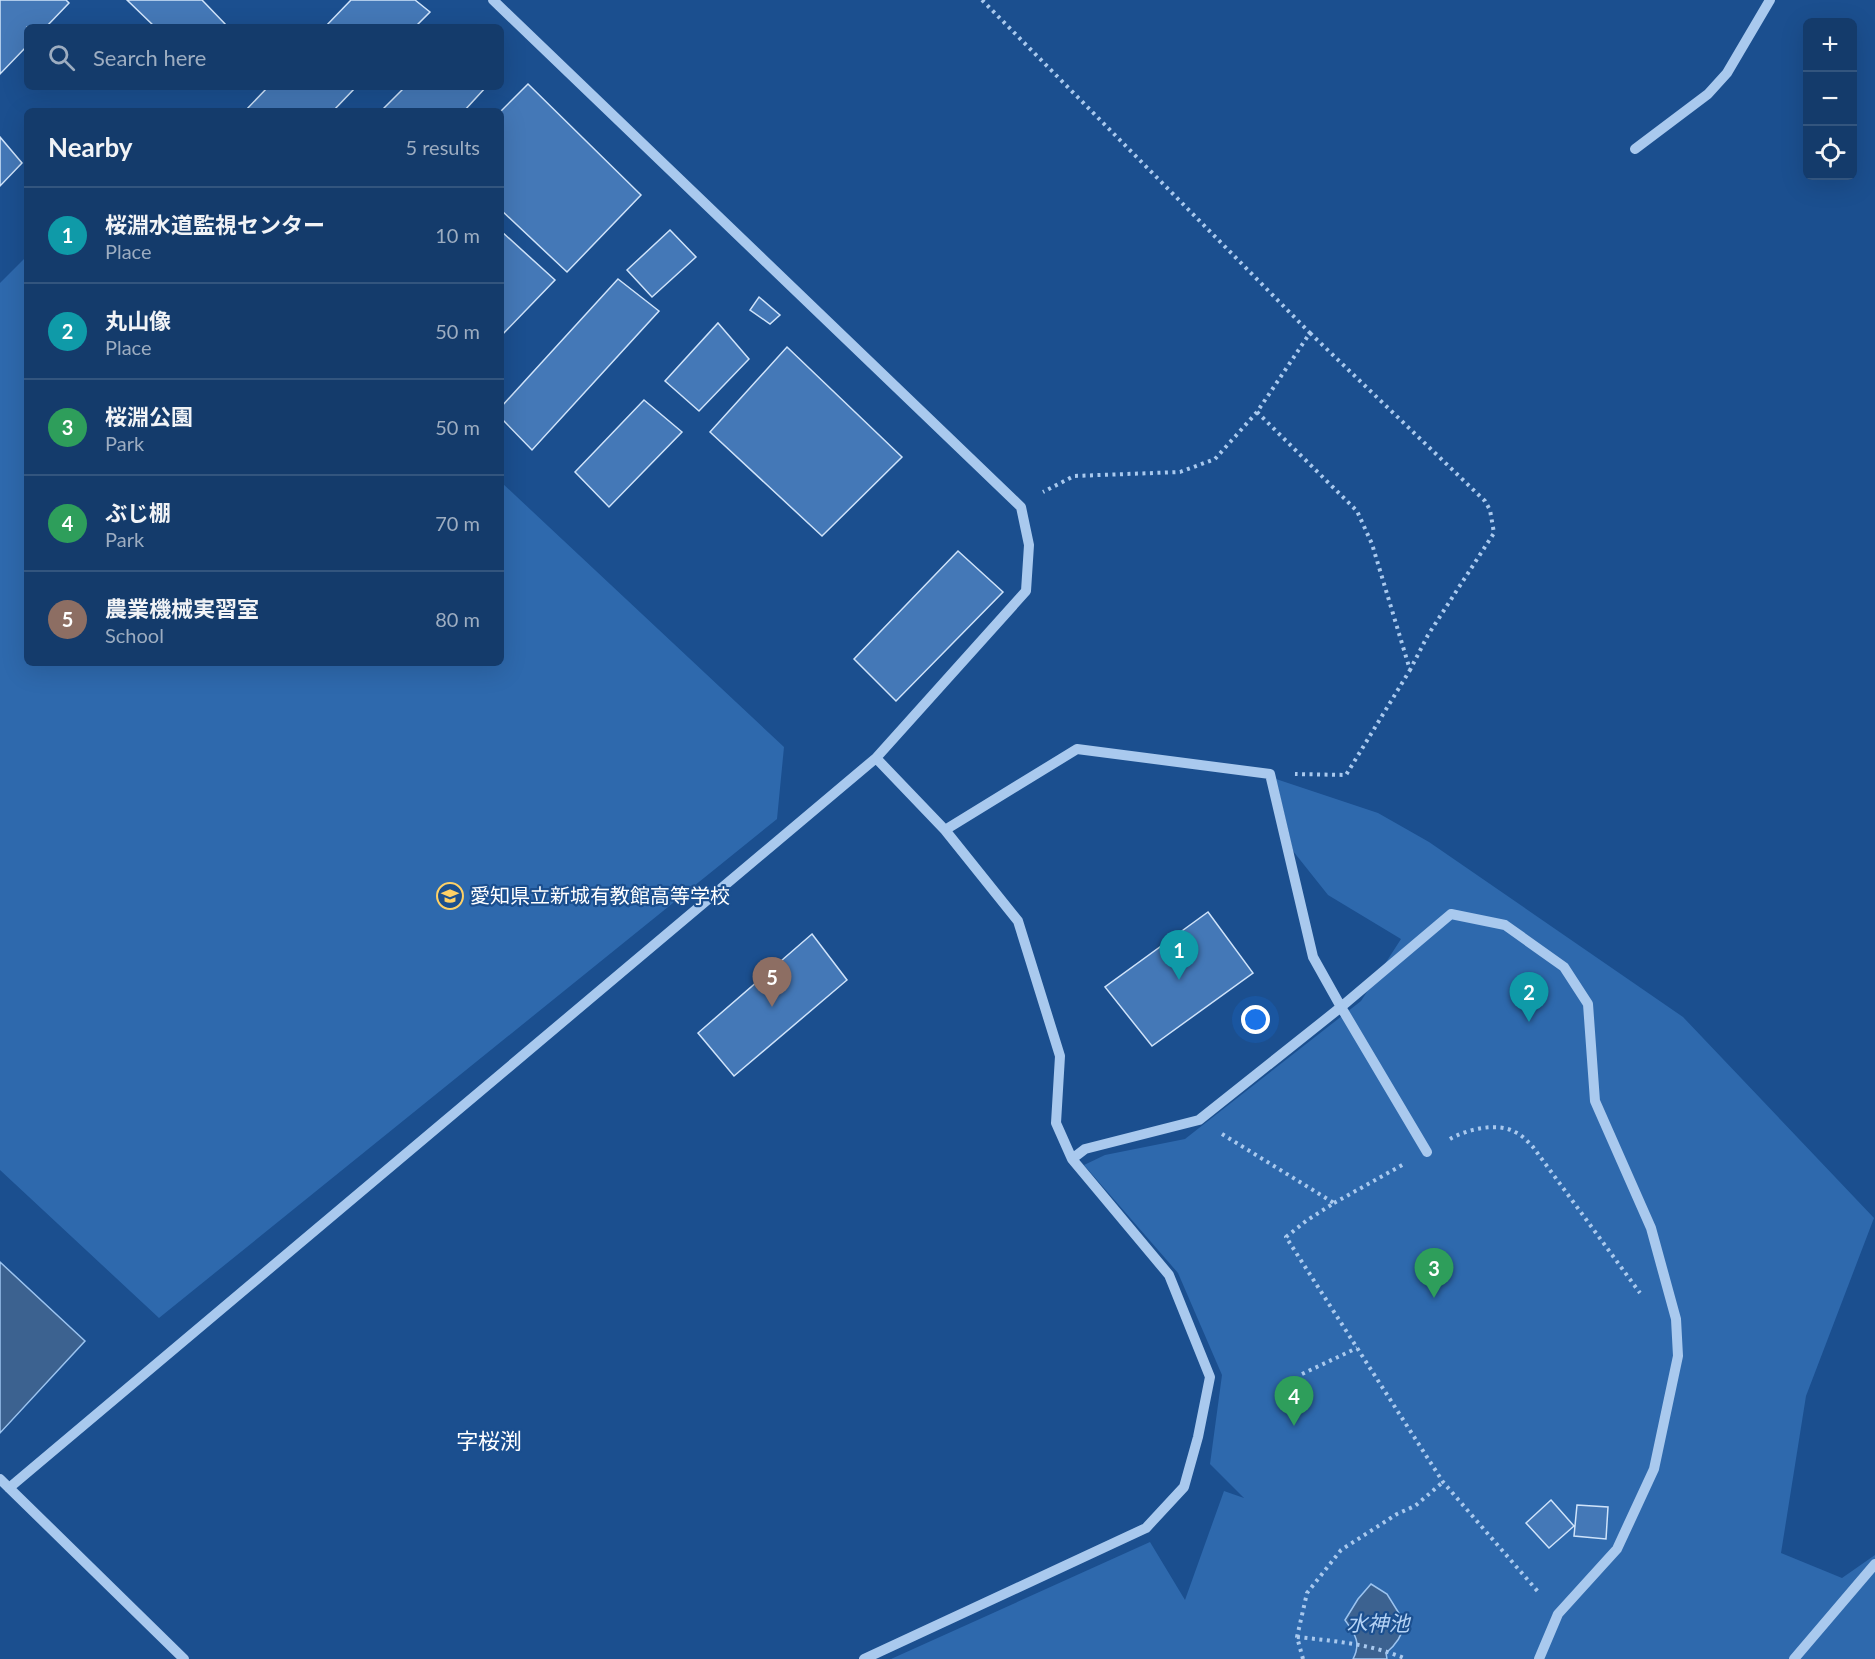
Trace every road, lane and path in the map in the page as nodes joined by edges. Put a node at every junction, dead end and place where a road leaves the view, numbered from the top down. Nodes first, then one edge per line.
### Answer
1 (493, 0) edge
2 (982, 0) edge
3 (1770, 0) edge
4 (1635, 149) dead end
5 (1310, 333) junction
6 (1257, 412) junction
7 (1021, 507) junction
8 (1410, 670) junction
9 (876, 758) junction
10 (1270, 774) junction
11 (945, 830) junction
12 (1341, 1007) junction
13 (1199, 1120) junction
14 (1426, 1152) junction
15 (1072, 1159) junction
16 (1334, 1203) junction
17 (1646, 1301) dead end
18 (1357, 1348) junction
19 (1302, 1374) dead end
20 (0, 1479) edge
21 (1443, 1482) junction
22 (9, 1488) junction
23 (1875, 1564) edge
24 (1558, 1614) junction
25 (1297, 1637) junction
26 (184, 1659) edge
27 (864, 1659) edge
28 (1303, 1659) edge
29 (1406, 1659) edge
30 (1539, 1659) edge
31 (1794, 1659) edge

1 - 7 street
2 - 5 path
3 - 4 street
5 - 6 path
5 - 8 path
6 - 7 path
6 - 8 path
7 - 9 street
8 - 10 path
9 - 11 street
9 - 22 street
10 - 11 street
10 - 12 street
11 - 15 street
12 - 13 street
12 - 14 street
12 - 24 street
13 - 15 street
13 - 16 path
14 - 16 path
14 - 17 path
15 - 27 street
16 - 18 path
18 - 19 path
18 - 21 path
20 - 22 street
21 - 24 path
21 - 25 path
22 - 26 street
23 - 31 street
24 - 30 street
25 - 28 path
25 - 29 path

